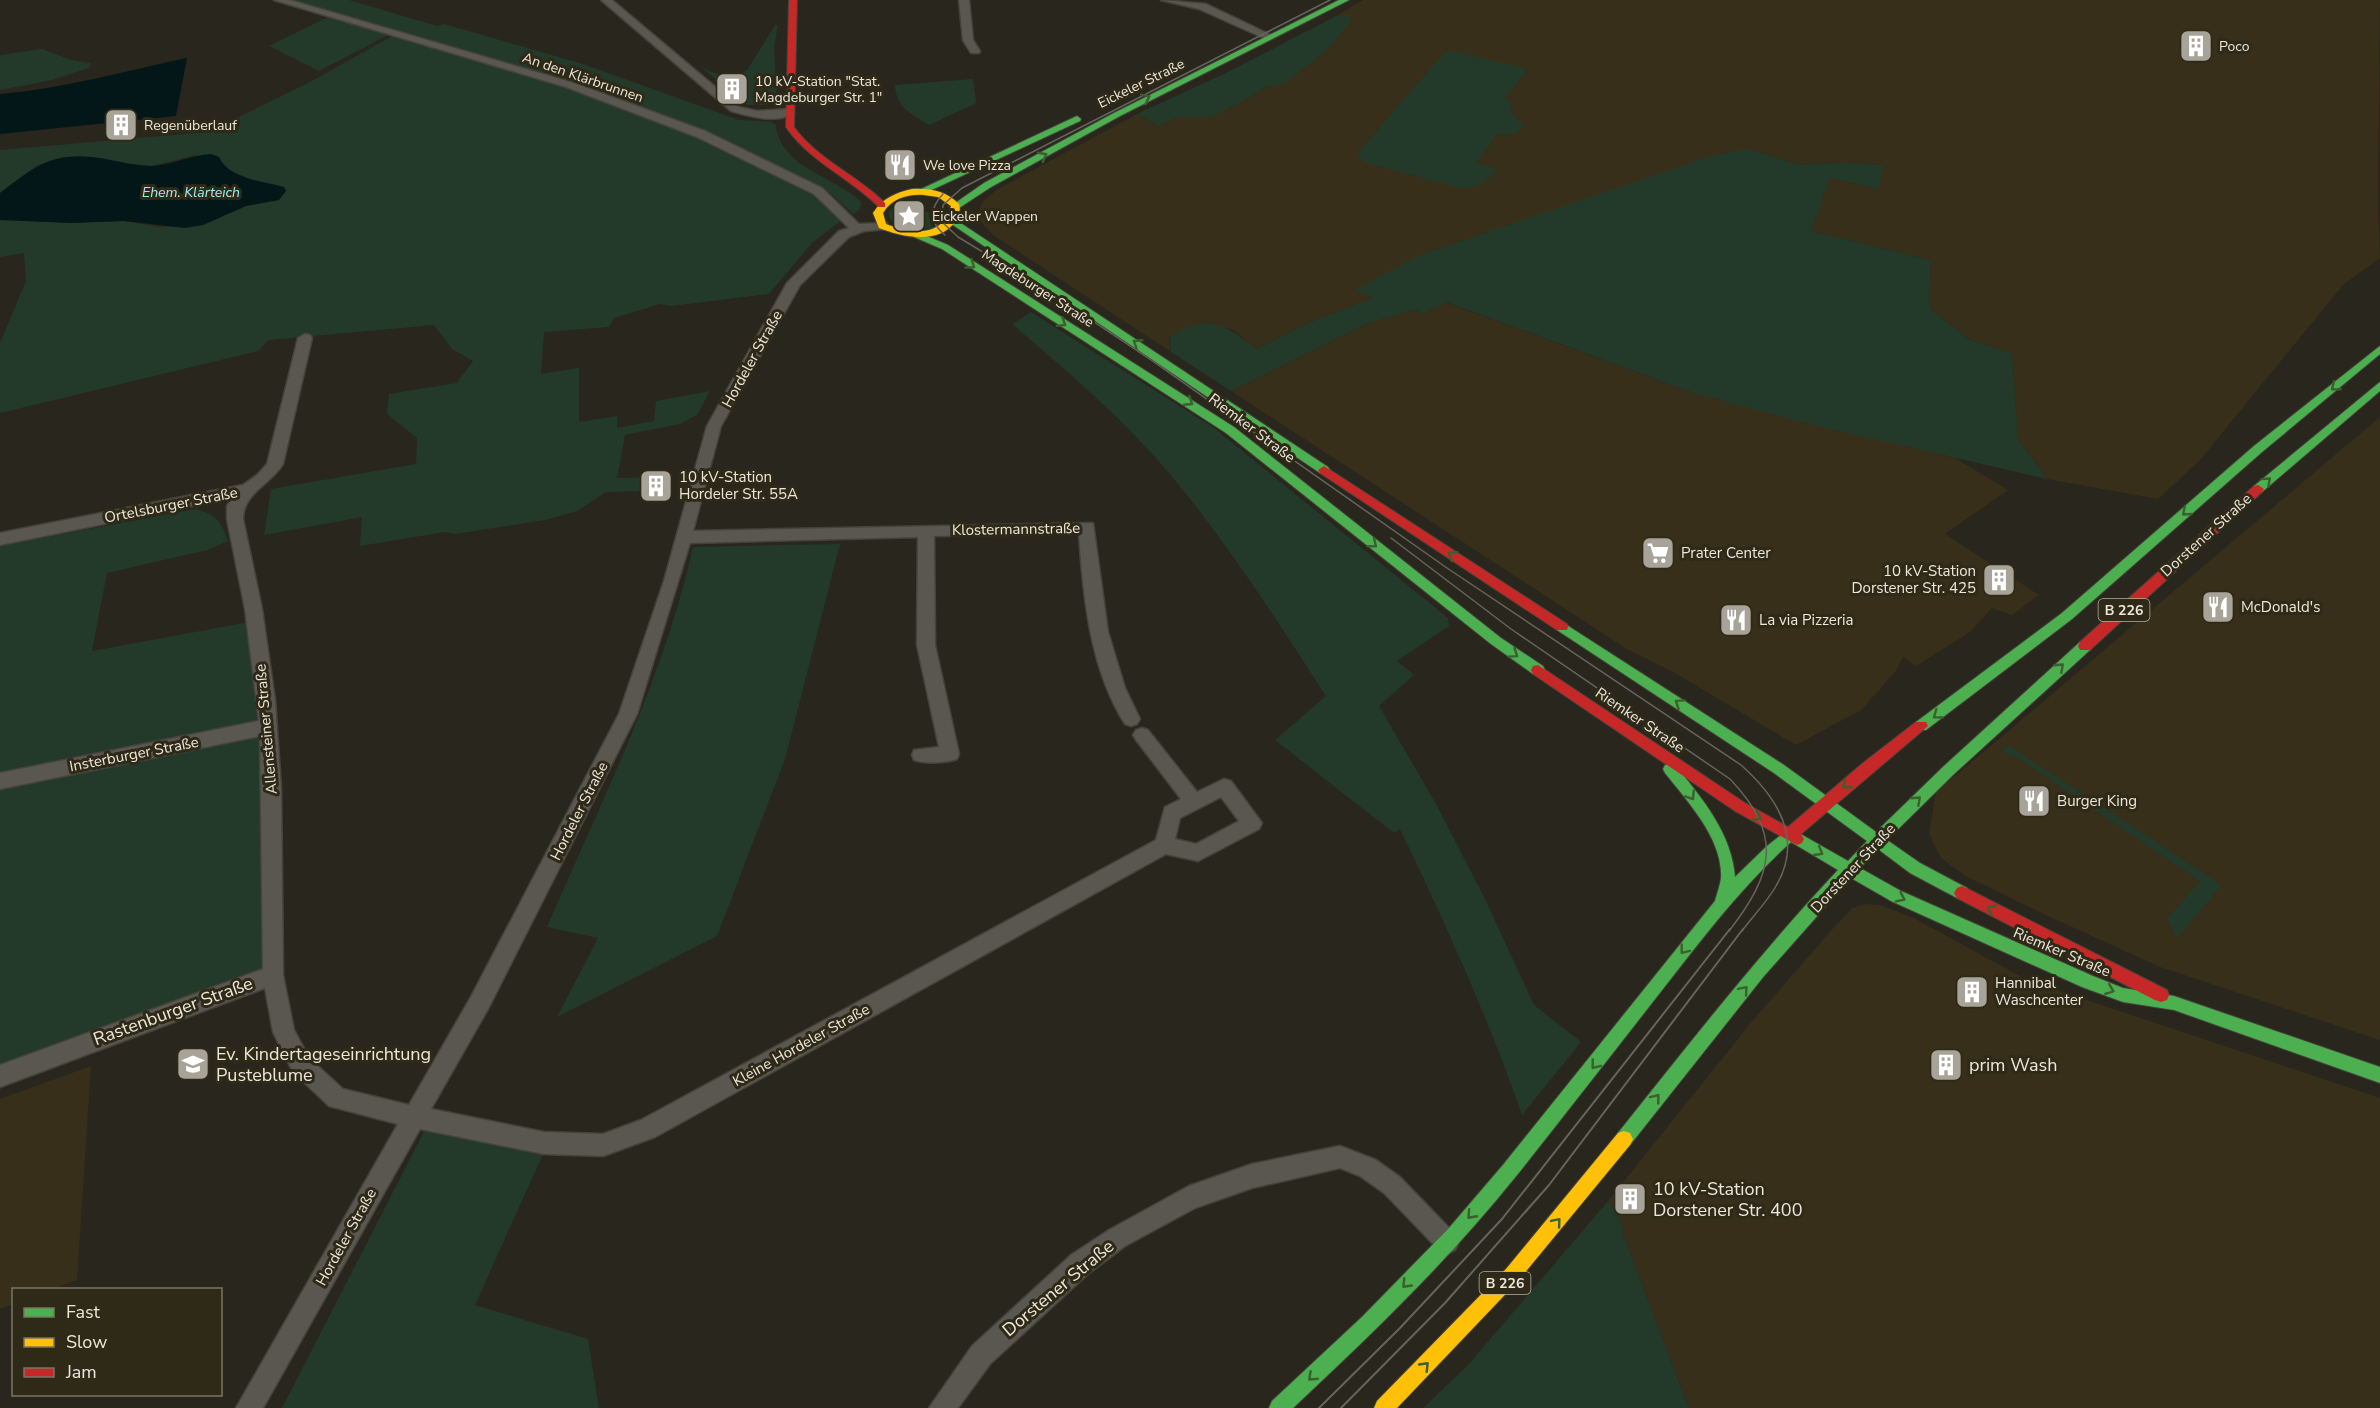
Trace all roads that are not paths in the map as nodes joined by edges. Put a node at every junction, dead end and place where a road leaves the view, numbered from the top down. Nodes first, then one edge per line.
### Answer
1 (279, 0) edge
2 (606, 0) edge
3 (794, 0) edge
4 (964, 0) edge
5 (1166, 0) edge
6 (1314, 0) edge
7 (1345, 0) edge
8 (1255, 30) junction
9 (1270, 37) junction
10 (975, 51) dead end
11 (1109, 103) dead end
12 (788, 112) junction
13 (1088, 113) dead end
14 (839, 168) junction
15 (922, 191) junction
16 (902, 194) junction
17 (882, 205) junction
18 (956, 206) junction
19 (953, 221) junction
20 (882, 226) junction
21 (856, 228) junction
22 (917, 235) junction
23 (305, 338) dead end
24 (2380, 349) edge
25 (1160, 358) joint
26 (1139, 372) joint
27 (2380, 386) edge
28 (246, 490) junction
29 (926, 531) junction
30 (684, 537) junction
31 (0, 539) edge
32 (1131, 719) dead end
33 (268, 727) junction
34 (1142, 735) dead end
35 (1655, 750) junction
36 (921, 755) dead end
37 (0, 782) edge
38 (1194, 802) junction
39 (1825, 803) junction
40 (1787, 834) junction
41 (1876, 842) junction
42 (1164, 845) junction
43 (1850, 870) junction
44 (1721, 905) junction
45 (273, 975) junction
46 (2174, 1003) junction
47 (2380, 1075) edge
48 (0, 1076) edge
49 (413, 1117) junction
50 (1447, 1242) junction
51 (249, 1408) edge
52 (942, 1408) edge
53 (1279, 1408) edge
54 (1384, 1408) edge

1 - 21 street, An den Klärbrunnen
2 - 12 street
3 - 12 main road
4 - 10 street
5 - 8 street
6 - 8 main road, Eickeler Straße
7 - 9 main road, Eickeler Straße
8 - 9 street
8 - 11 main road, Eickeler Straße
18 -> 9 main road, Eickeler Straße
12 - 14 main road
13 - 15 main road, Eickeler Straße
14 - 16 main road
14 - 17 main road
15 - 16 main road
15 - 18 main road
16 - 17 main road
17 - 20 main road
18 - 19 main road
19 - 22 main road
25 -> 19 main road, Magdeburger Straße
20 - 21 street
20 - 22 main road, Magdeburger Straße
21 - 30 street, Hordeler Straße
22 -> 26 main road, Magdeburger Straße
23 - 28 street, Ortelsburger Straße
24 -> 39 main road, Dorstener Straße / B 226
39 -> 25 main road, Riemker Straße
26 -> 35 main road, Riemker Straße
41 -> 27 main road, Dorstener Straße / B 226
28 - 31 street, Ortelsburger Straße
28 - 33 street, Allensteiner Straße
29 - 30 street, Klostermannstraße
29 - 32 street, Klostermannstraße
29 - 36 street
30 - 49 street, Hordeler Straße
33 - 37 street, Insterburger Straße
33 - 45 street, Allensteiner Straße
34 - 38 street
35 -> 40 main road, Riemker Straße
35 -> 44 main road
38 - 42 street
38 - 42 street
39 - 40 main road, Dorstener Straße / B 226
39 - 41 main road, Riemker Straße
40 -> 43 main road, Riemker Straße
40 - 44 main road, Dorstener Straße / B 226
41 - 43 main road, Dorstener Straße / B 226
46 -> 41 main road, Riemker Straße
42 - 49 street, Kleine Hordeler Straße
43 -> 46 main road, Riemker Straße
54 -> 43 main road, Dorstener Straße / B 226
44 -> 50 main road, Dorstener Straße / B 226
45 - 48 street, Rastenburger Straße
45 - 49 street, Rastenburger Straße
46 - 47 main road, Riemker Straße
49 - 51 street, Hordeler Straße
50 - 52 street, Dorstener Straße
50 -> 53 main road, Dorstener Straße / B 226

